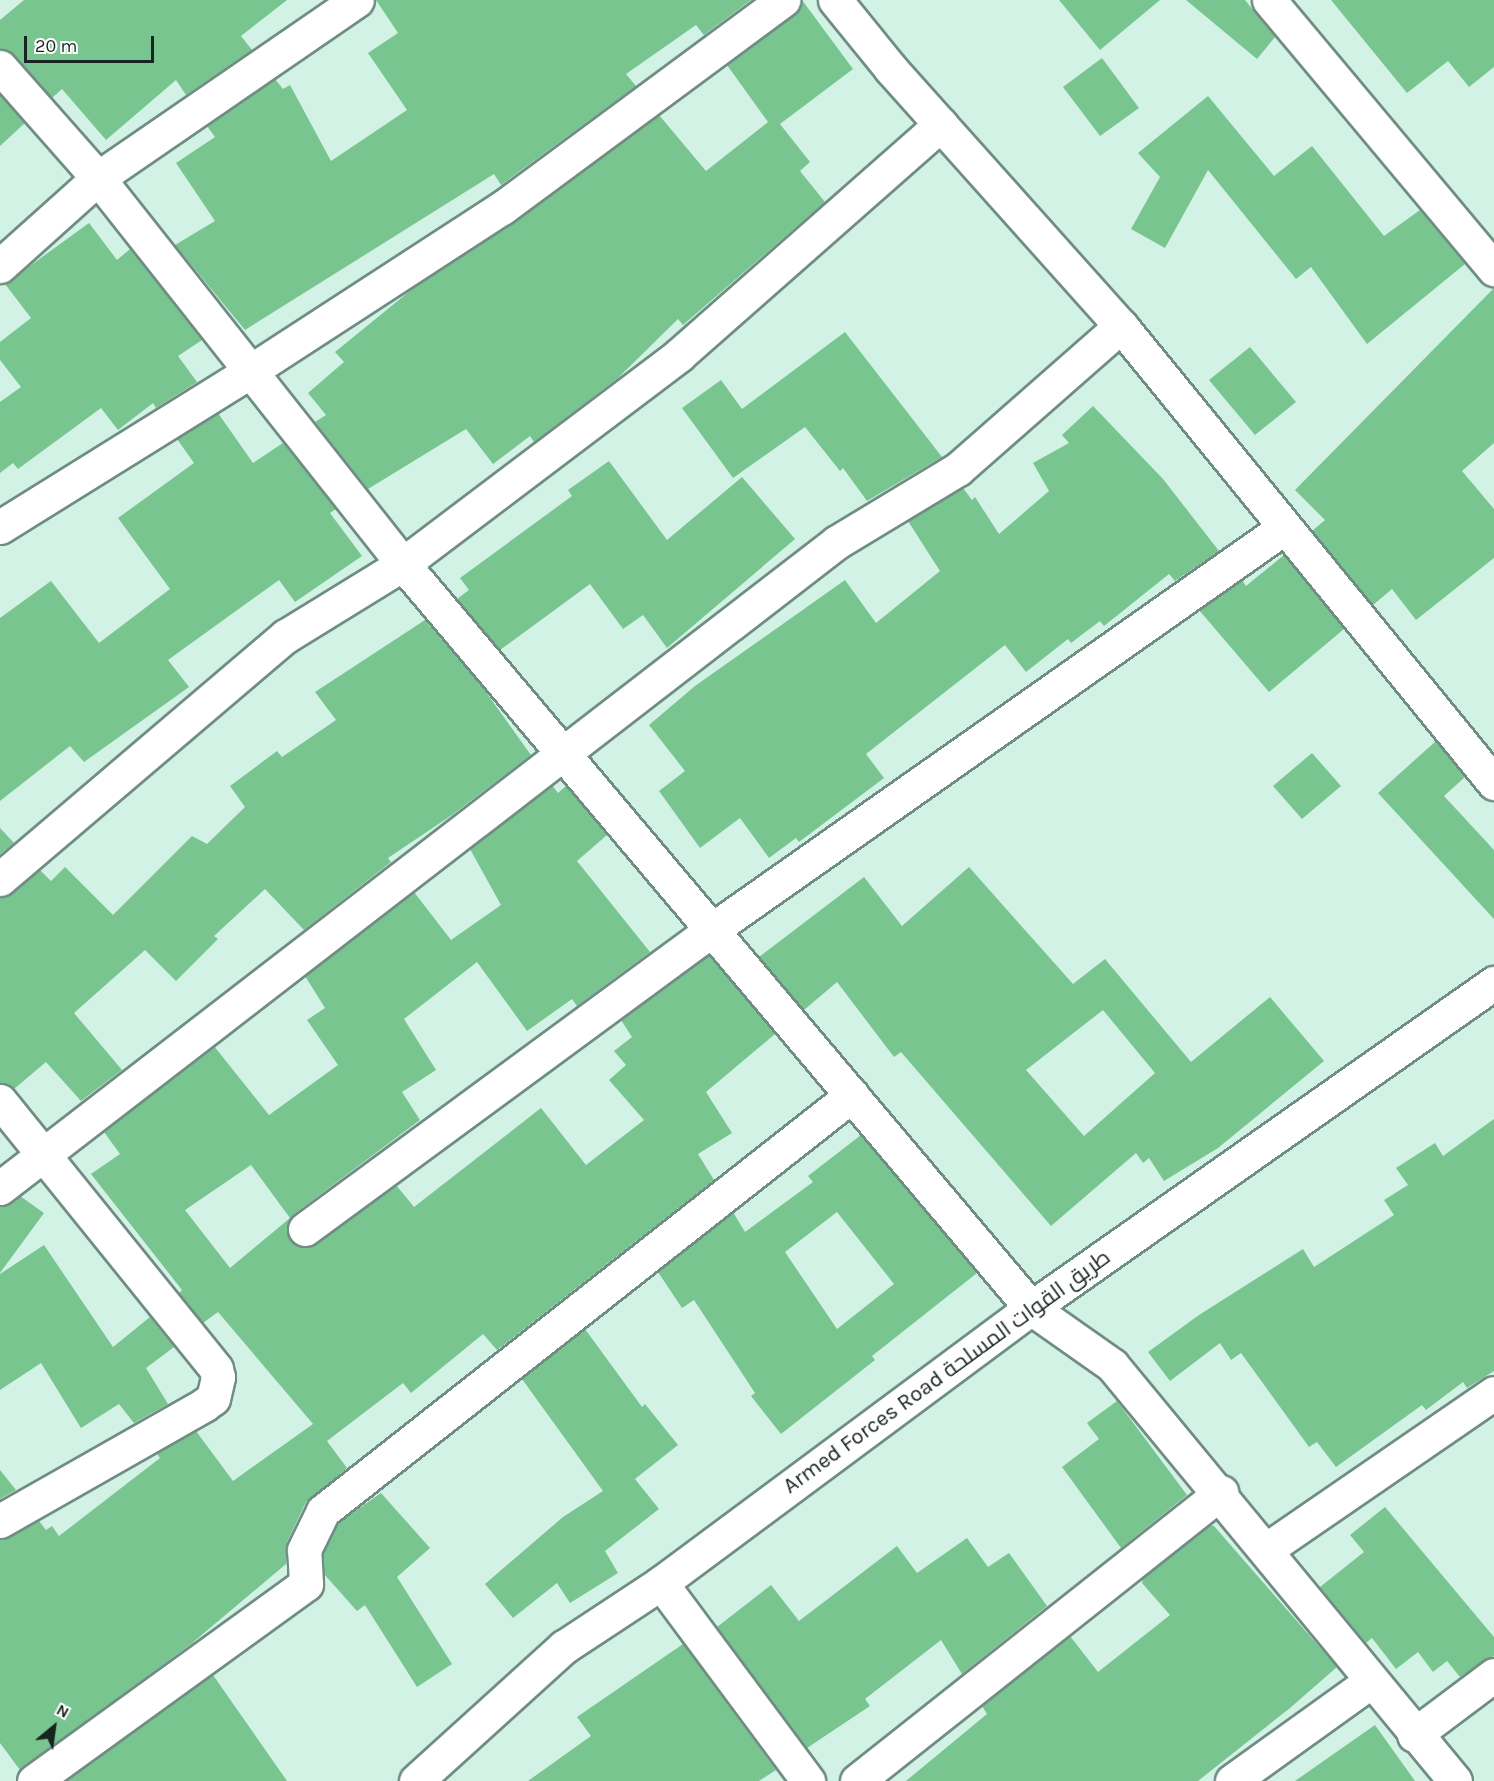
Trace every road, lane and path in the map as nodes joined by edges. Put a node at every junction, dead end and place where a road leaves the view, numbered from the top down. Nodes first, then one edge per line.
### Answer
1 (357, 0) edge
2 (783, 0) edge
3 (835, 0) edge
4 (1269, 0) edge
5 (0, 67) edge
6 (941, 124) junction
7 (98, 178) junction
8 (0, 266) edge
9 (1494, 269) edge
10 (1121, 326) junction
11 (249, 372) junction
12 (0, 527) edge
13 (1285, 527) junction
14 (403, 564) junction
15 (565, 752) junction
16 (1494, 783) edge
17 (0, 879) edge
18 (713, 929) junction
19 (1494, 983) edge
20 (852, 1095) junction
21 (0, 1101) edge
22 (44, 1154) junction
23 (0, 1188) edge
24 (305, 1229) dead end
25 (1031, 1308) junction
26 (1494, 1394) edge
27 (1221, 1492) junction
28 (0, 1521) edge
29 (1267, 1549) junction
30 (661, 1583) junction
31 (1494, 1675) edge
32 (1371, 1681) junction
33 (1414, 1735) junction
34 (34, 1781) edge
35 (416, 1781) edge
36 (808, 1781) edge
37 (857, 1781) edge
38 (1232, 1781) edge
39 (1455, 1781) edge

1 - 7 street
2 - 11 street
3 - 6 street
4 - 9 street
5 - 7 street
6 - 10 street
6 - 14 street
7 - 8 street
7 - 11 street
10 - 13 street
10 - 15 street
11 - 12 street
11 - 14 street
13 - 16 street
13 - 18 street
14 - 15 street
14 - 17 street
15 - 18 street
15 - 22 street
18 - 20 street
18 - 24 street
19 - 25 street, Armed Forces Road طريق القوات المسلحة
20 - 25 street
20 - 34 street
21 - 22 street
22 - 23 street
22 - 28 street
25 - 27 street
25 - 30 street, Armed Forces Road طريق القوات المسلحة
26 - 29 street
27 - 29 street
27 - 37 street
29 - 32 street
30 - 35 street, Armed Forces Road طريق القوات المسلحة
30 - 36 street
31 - 33 street
32 - 33 street
32 - 38 street
33 - 39 street

